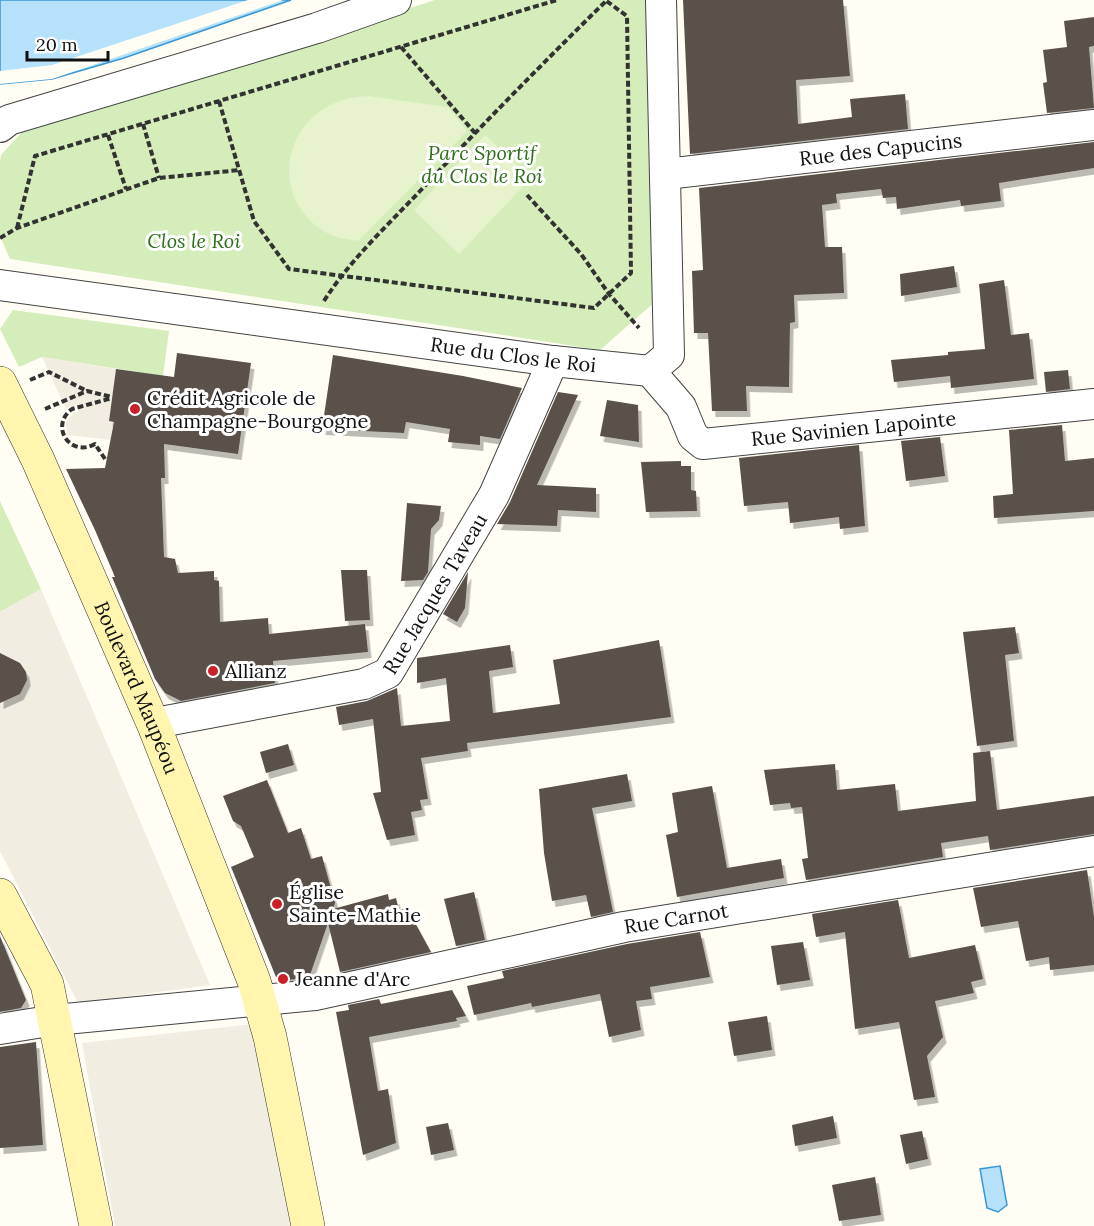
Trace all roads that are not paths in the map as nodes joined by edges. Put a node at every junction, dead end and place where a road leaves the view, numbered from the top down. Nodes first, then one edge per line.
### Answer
1 (396, 0) edge
2 (661, 0) edge
3 (1094, 125) edge
4 (0, 127) edge
5 (666, 174) junction
6 (0, 285) edge
7 (553, 361) junction
8 (660, 363) junction
9 (0, 383) edge
10 (1094, 404) edge
11 (155, 728) junction
12 (1094, 851) edge
13 (0, 895) edge
14 (260, 1000) junction
15 (55, 1020) junction
16 (0, 1029) edge
17 (96, 1226) edge
18 (308, 1226) edge

1 - 4 street
2 - 5 street
3 - 5 street, Rue des Capucins
5 - 8 street
6 - 7 street, Rue du Clos le Roi
7 - 8 street, Rue du Clos le Roi
7 - 11 street, Rue Jacques Taveau
8 - 10 street, Rue Savinien Lapointe
9 - 11 main road, Boulevard Maupéou
11 - 14 main road, Boulevard Maupéou
12 - 14 street, Rue Carnot
13 - 15 main road
14 - 15 street, Rue Carnot
14 - 18 main road, Boulevard Maupéou
15 - 16 street, Rue Carnot
15 - 17 main road

